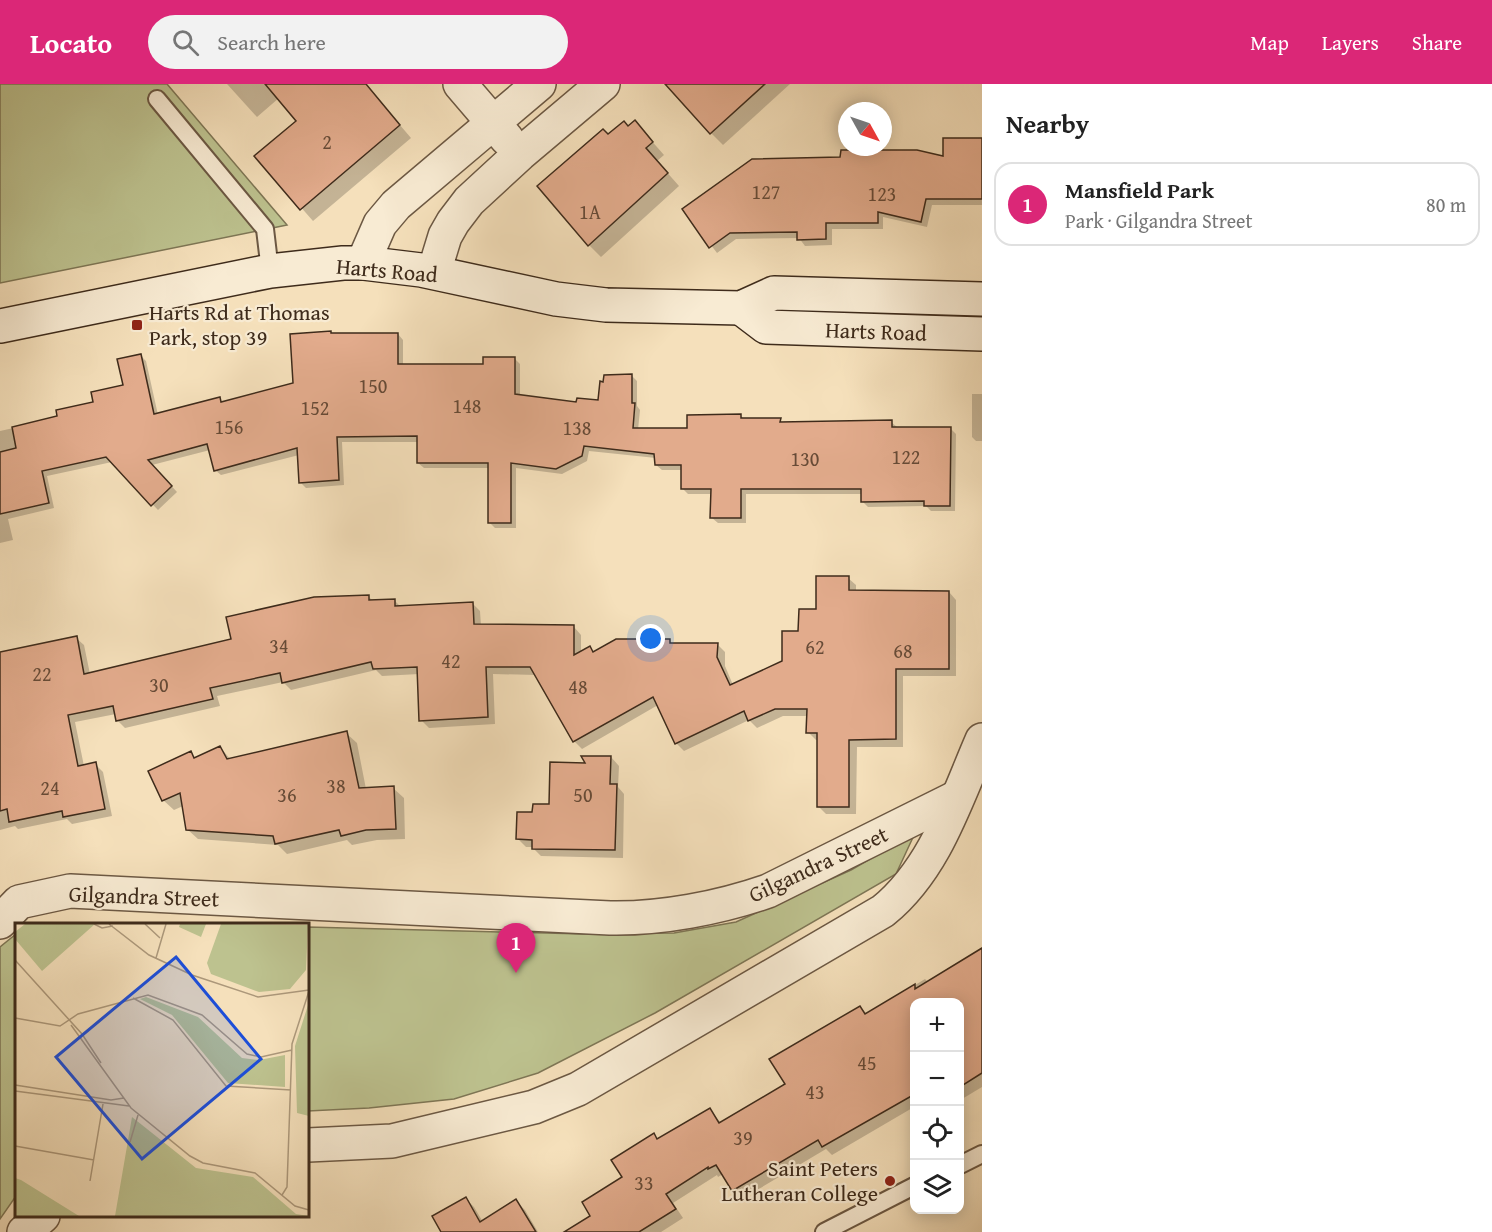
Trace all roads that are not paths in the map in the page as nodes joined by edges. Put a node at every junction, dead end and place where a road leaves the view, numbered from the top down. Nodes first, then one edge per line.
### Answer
1 (460, 84) edge
2 (539, 84) edge
3 (603, 84) edge
4 (157, 99) dead end
5 (493, 123) junction
6 (520, 154) junction
7 (363, 263) junction
8 (270, 271) junction
9 (434, 272) junction
10 (982, 299) edge
11 (741, 308) junction
12 (0, 326) edge
13 (982, 334) edge
14 (982, 740) edge
15 (957, 797) junction
16 (0, 922) edge
17 (309, 1146) edge
18 (982, 1154) edge
19 (964, 1163) edge
20 (910, 1189) edge
21 (41, 1217) edge
22 (24, 1232) edge
23 (824, 1232) edge

1 - 5 street
2 - 5 street
3 - 6 street
4 - 8 lane
5 - 6 street
5 - 7 street
6 - 9 street
7 - 8 street, Harts Road
7 - 9 street, Harts Road
8 - 12 street, Harts Road
9 - 11 street, Harts Road
10 - 11 street, Harts Road
11 - 13 street, Harts Road
14 - 15 street
15 - 16 street, Gilgandra Street
15 - 17 street
18 - 19 lane
20 - 23 lane
21 - 22 street

